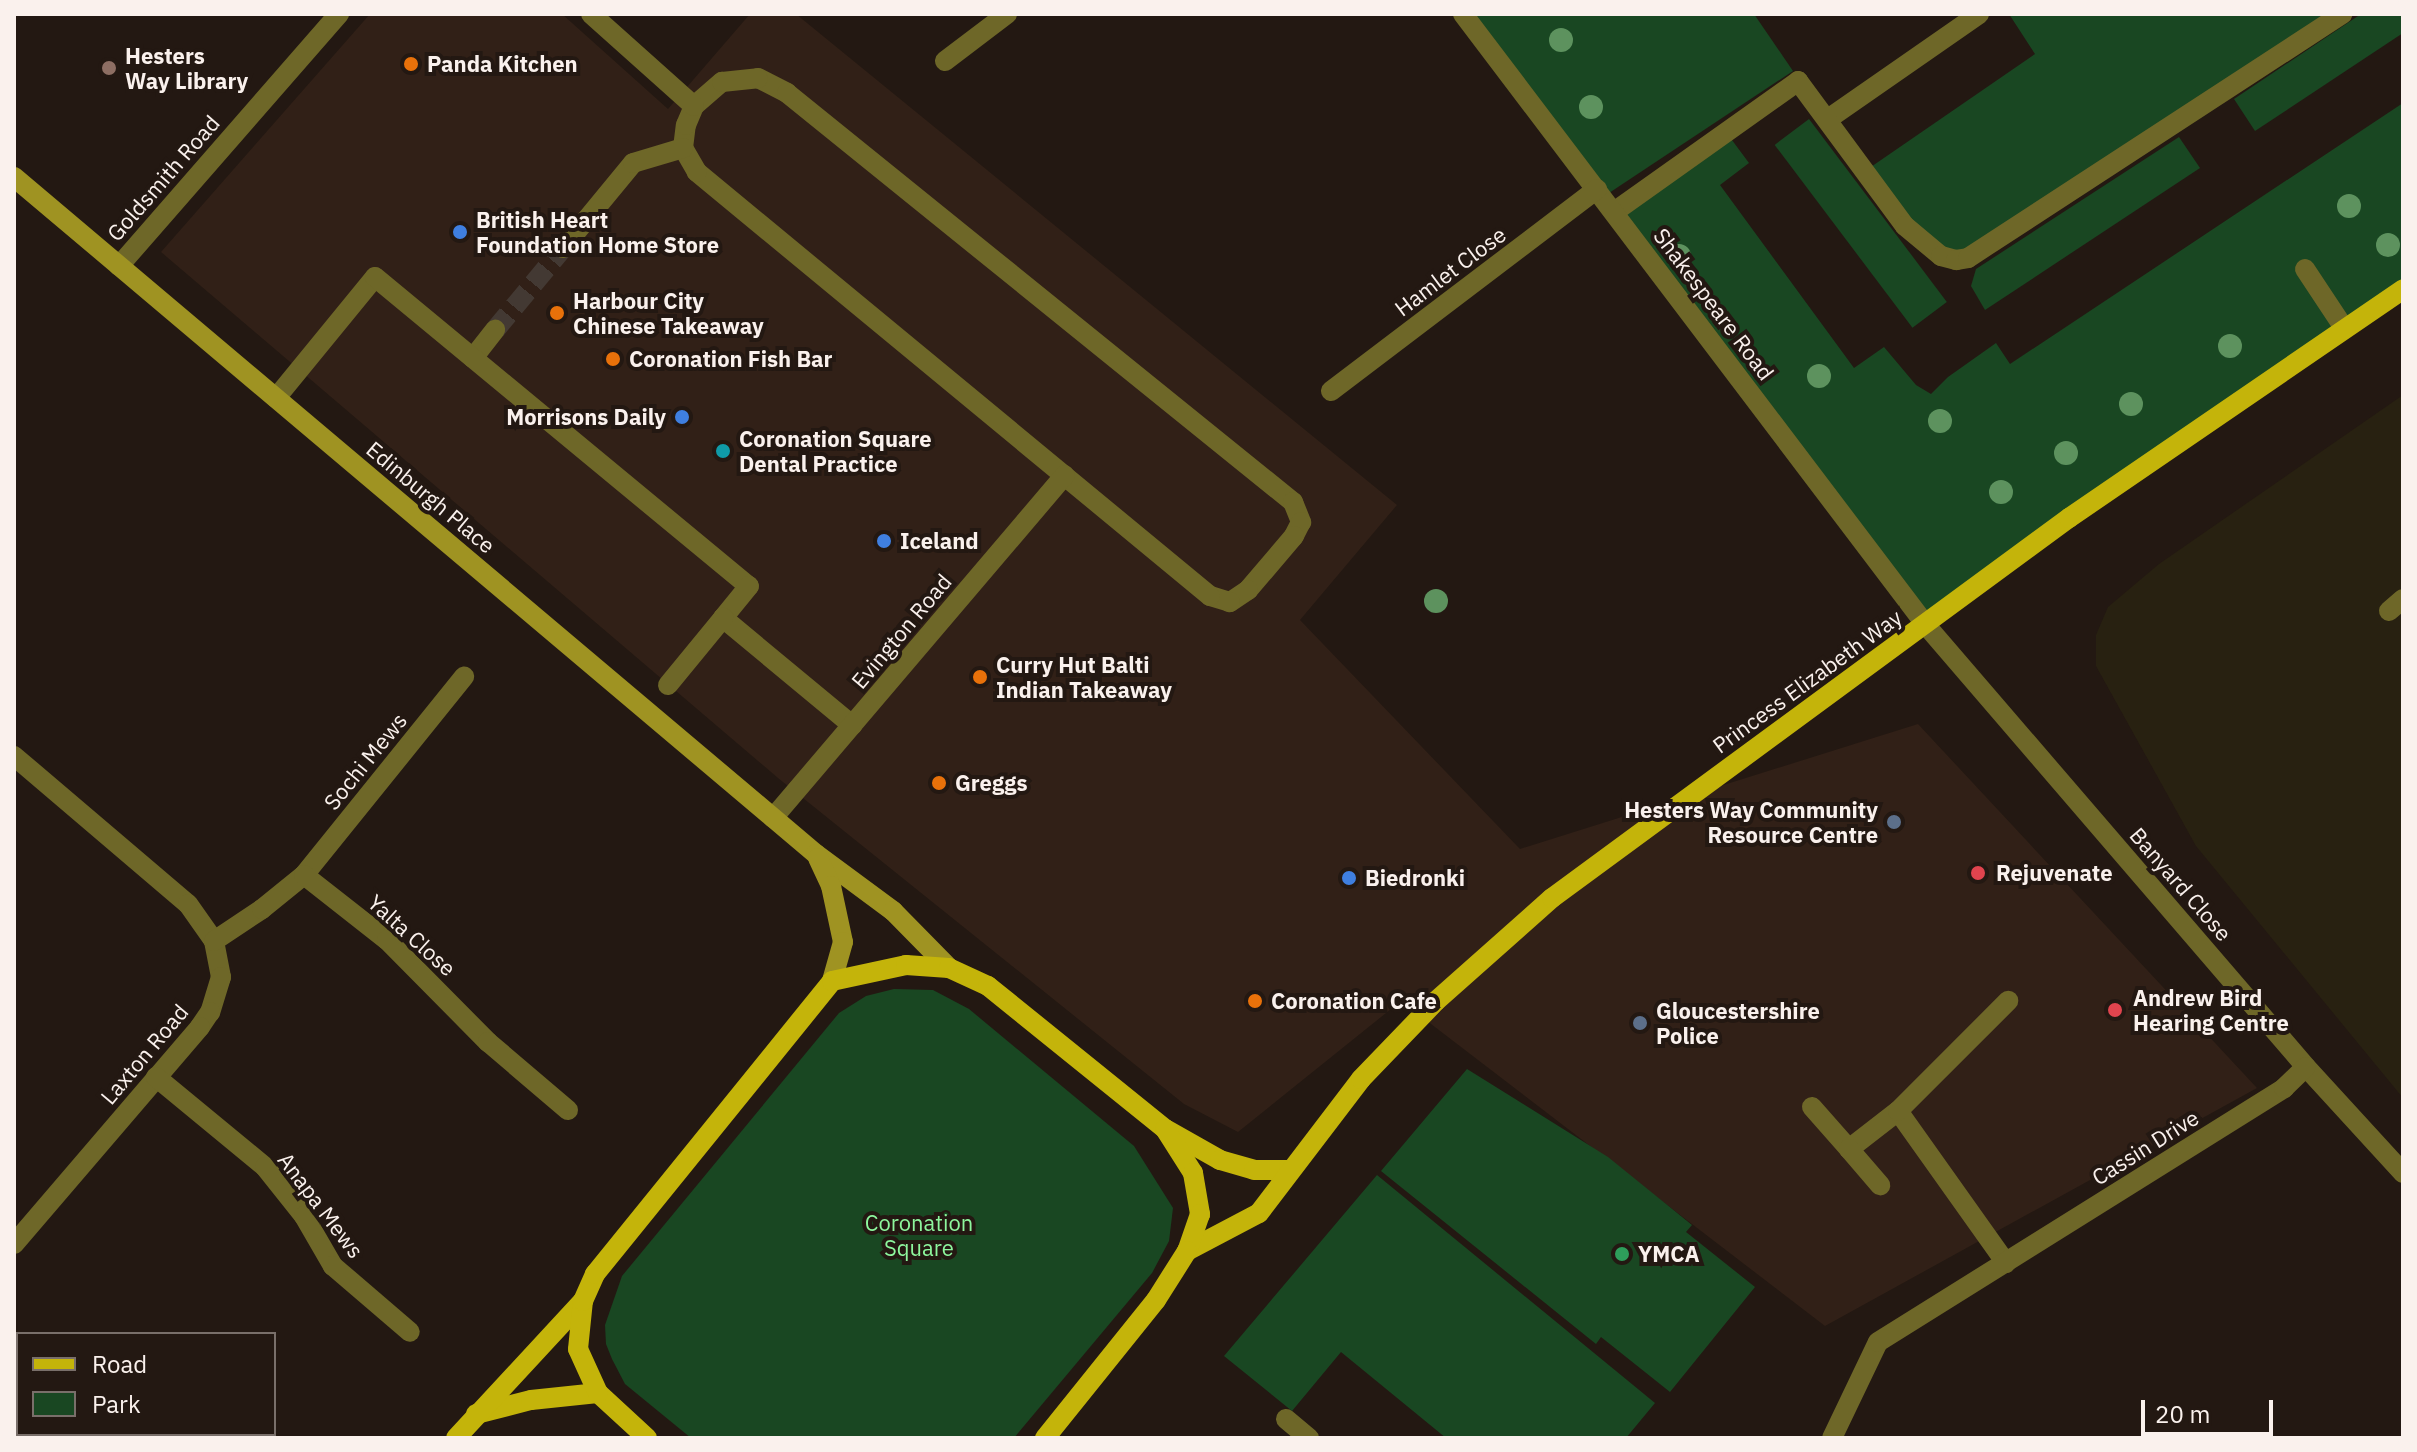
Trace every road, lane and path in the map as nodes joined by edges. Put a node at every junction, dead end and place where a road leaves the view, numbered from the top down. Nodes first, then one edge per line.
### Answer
1 (339, 14) edge
2 (591, 14) edge
3 (1007, 14) edge
4 (1463, 14) edge
5 (1979, 14) edge
6 (2342, 14) edge
7 (945, 61) dead end
8 (694, 106) junction
9 (1828, 119) junction
10 (683, 148) junction
11 (14, 177) edge
12 (1597, 189) junction
13 (1614, 212) junction
14 (563, 248) tunnel mouth
15 (119, 266) junction
16 (2305, 269) dead end
17 (2403, 289) edge
18 (2344, 328) junction
19 (495, 330) tunnel mouth
20 (473, 358) junction
21 (1331, 391) dead end
22 (276, 398) junction
23 (1065, 475) junction
24 (723, 618) junction
25 (1925, 624) junction
26 (464, 677) dead end
27 (668, 685) dead end
28 (852, 725) junction
29 (14, 756) edge
30 (773, 818) junction
31 (816, 854) junction
32 (304, 875) junction
33 (214, 941) junction
34 (949, 968) junction
35 (832, 981) junction
36 (2008, 1001) dead end
37 (2306, 1067) junction
38 (156, 1077) junction
39 (1812, 1107) dead end
40 (568, 1110) dead end
41 (1898, 1111) junction
42 (1165, 1129) junction
43 (1849, 1149) junction
44 (1289, 1170) junction
45 (2403, 1173) edge
46 (1880, 1185) dead end
47 (14, 1244) edge
48 (1187, 1251) junction
49 (2006, 1263) junction
50 (583, 1301) junction
51 (410, 1332) dead end
52 (598, 1393) junction
53 (476, 1414) junction
54 (1286, 1419) dead end
55 (456, 1438) edge
56 (647, 1438) edge
57 (1045, 1438) edge
58 (1309, 1438) edge
59 (1832, 1438) edge

1 - 15 street, Goldsmith Road
2 - 8 street
3 - 7 street
4 - 12 street, Shakespeare Road
5 - 9 street
6 - 9 street
8 - 10 street
8 - 23 street
9 - 13 street
10 - 14 street
10 - 23 street
11 - 15 street, Edinburgh Place
12 - 13 street, Shakespeare Road
12 - 21 street, Hamlet Close
13 - 25 street, Shakespeare Road
15 - 22 street, Edinburgh Place
16 - 18 street
17 - 18 main road, Princess Elizabeth Way
18 - 25 main road, Princess Elizabeth Way
19 - 20 street
20 - 22 street
20 - 24 street
22 - 30 street, Edinburgh Place
23 - 28 street, Evington Road
24 - 27 street
24 - 28 street
25 - 37 street, Banyard Close
25 - 44 main road, Princess Elizabeth Way
26 - 32 street, Sochi Mews
28 - 30 street, Evington Road
29 - 33 street, Laxton Road
30 - 31 street, Edinburgh Place
31 - 34 street, Edinburgh Place
31 - 35 street, Edinburgh Place
32 - 33 street
32 - 40 street, Yalta Close
33 - 38 street, Laxton Road
34 - 35 main road
34 - 42 main road
35 - 50 main road
36 - 41 street
37 - 45 street, Banyard Close
37 - 49 street, Cassin Drive
38 - 47 street, Laxton Road
38 - 51 street, Anapa Mews
39 - 43 street
41 - 43 street
41 - 49 street
42 - 44 main road
42 - 48 main road
43 - 46 street
44 - 48 main road, Princess Elizabeth Way
48 - 57 main road
49 - 59 street, Cassin Drive
50 - 52 main road
50 - 53 main road
52 - 53 main road
52 - 56 main road
53 - 55 main road
54 - 58 street

